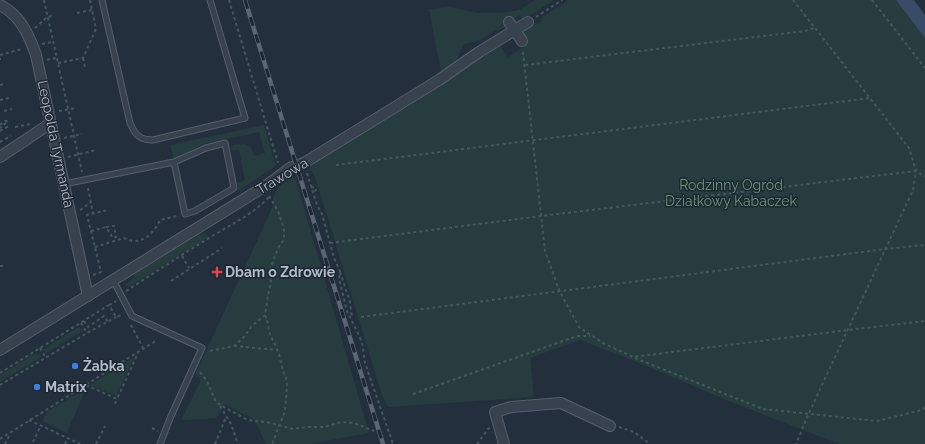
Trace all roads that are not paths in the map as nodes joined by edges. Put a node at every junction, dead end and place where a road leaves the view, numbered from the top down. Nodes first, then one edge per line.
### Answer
1 (102, 0) edge
2 (210, 0) edge
3 (0, 5) edge
4 (528, 22) road end
5 (512, 26) junction
6 (522, 41) dead end
7 (50, 118) junction
8 (0, 157) edge
9 (174, 162) junction
10 (64, 184) junction
11 (113, 280) junction
12 (88, 296) junction
13 (0, 350) edge
14 (610, 426) road end
15 (160, 444) edge
16 (504, 444) edge

1 - 2 lane
3 - 7 street, Leopolda Tyrmanda
4 - 5 street, Trawowa
5 - 6 street
5 - 11 street, Trawowa
7 - 8 street
7 - 10 street, Leopolda Tyrmanda
9 - 9 lane
9 - 10 lane
10 - 12 street, Leopolda Tyrmanda
11 - 12 street, Trawowa
11 - 15 lane
12 - 13 street, Trawowa
14 - 16 street

